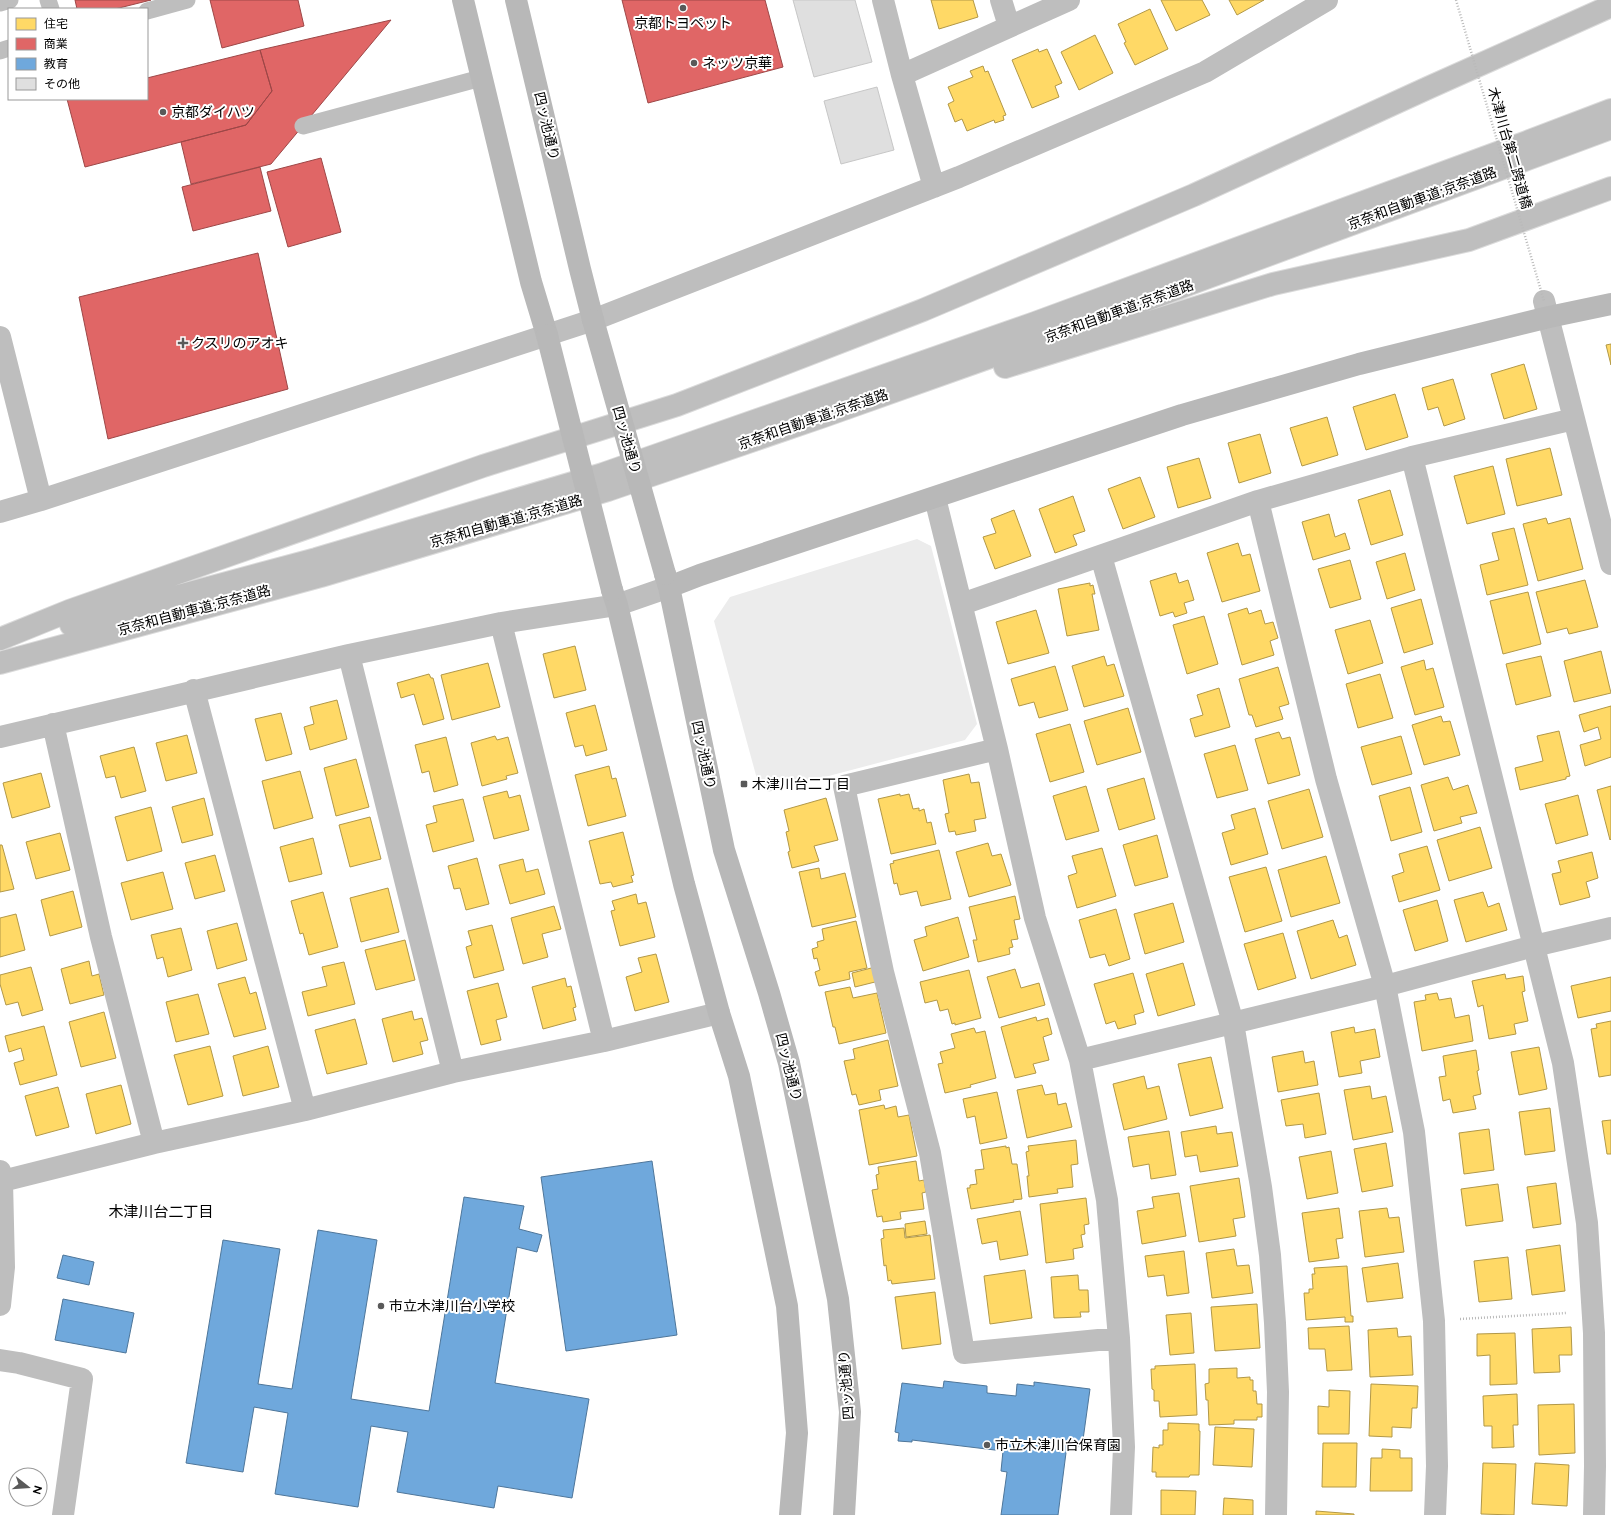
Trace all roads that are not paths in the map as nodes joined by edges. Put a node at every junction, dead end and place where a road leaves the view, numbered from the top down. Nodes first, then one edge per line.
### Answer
1 (10, 0) edge
2 (187, 0) edge
3 (463, 0) edge
4 (516, 0) edge
5 (883, 0) edge
6 (1001, 0) edge
7 (1069, 0) edge
8 (1327, 0) edge
9 (0, 3) edge
10 (1611, 6) edge
11 (148, 11) edge
12 (1008, 26) junction
13 (902, 75) junction
14 (481, 78) junction
15 (1611, 110) edge
16 (303, 126) dead end
17 (1611, 128) edge
18 (934, 188) junction
19 (1611, 188) edge
20 (1611, 304) edge
21 (1546, 309) junction
22 (593, 320) junction
23 (547, 335) junction
24 (0, 337) edge
25 (1574, 419) junction
26 (1412, 457) junction
27 (608, 490) junction
28 (935, 498) junction
29 (41, 500) junction
30 (1258, 501) junction
31 (0, 512) edge
32 (1102, 556) junction
33 (1611, 564) edge
34 (667, 581) junction
35 (614, 597) junction
36 (962, 604) junction
37 (501, 622) junction
38 (0, 639) edge
39 (0, 645) edge
40 (349, 655) junction
41 (0, 663) edge
42 (194, 690) junction
43 (53, 724) junction
44 (0, 737) edge
45 (997, 749) junction
46 (1611, 928) edge
47 (1534, 946) junction
48 (1385, 986) junction
49 (719, 1013) junction
50 (1233, 1023) junction
51 (604, 1040) junction
52 (1080, 1060) junction
53 (453, 1072) junction
54 (305, 1110) junction
55 (154, 1143) junction
56 (1, 1176) edge
57 (0, 1305) edge
58 (1119, 1338) junction
59 (0, 1360) edge
60 (63, 1515) edge
61 (790, 1515) edge
62 (844, 1515) edge
63 (1121, 1515) edge
64 (1276, 1515) edge
65 (1435, 1515) edge
66 (1594, 1515) edge

1 - 9 lane
2 - 11 lane
3 - 14 main road
4 - 22 main road, 四ッ池通り
5 - 13 main road
6 - 12 main road
7 - 12 main road
8 - 18 main road
10 - 38 main road
12 - 13 main road
13 - 18 main road
14 - 16 lane
14 - 23 main road
15 - 39 main road, 京奈和自動車道;京奈道路
17 - 27 main road, 京奈和自動車道;京奈道路
18 - 22 main road
19 - 27 main road
20 - 21 main road
21 - 25 main road
21 - 28 main road
22 - 23 main road
22 - 34 main road, 四ッ池通り, bridge
23 - 29 main road
23 - 35 main road, bridge
24 - 29 main road
25 - 26 main road
25 - 33 main road
26 - 30 main road
26 - 47 main road
27 - 41 main road, 京奈和自動車道;京奈道路
28 - 34 main road
28 - 36 main road
29 - 31 main road
30 - 32 main road
30 - 48 main road
32 - 36 main road
32 - 50 main road
34 - 35 main road
34 - 62 main road, 四ッ池通り
35 - 37 main road
35 - 49 main road
36 - 45 main road
37 - 40 main road
37 - 51 main road
40 - 42 main road
40 - 53 main road
42 - 43 main road
42 - 54 main road
43 - 44 main road
43 - 55 main road
45 - 52 main road
45 - 58 main road
46 - 47 main road
47 - 48 main road
47 - 66 main road
48 - 50 main road
48 - 65 main road
49 - 51 main road
49 - 61 main road
50 - 52 main road
50 - 64 main road
51 - 53 main road
52 - 58 main road
53 - 54 main road
54 - 55 main road
55 - 56 main road
56 - 57 main road
58 - 63 main road
59 - 60 main road

